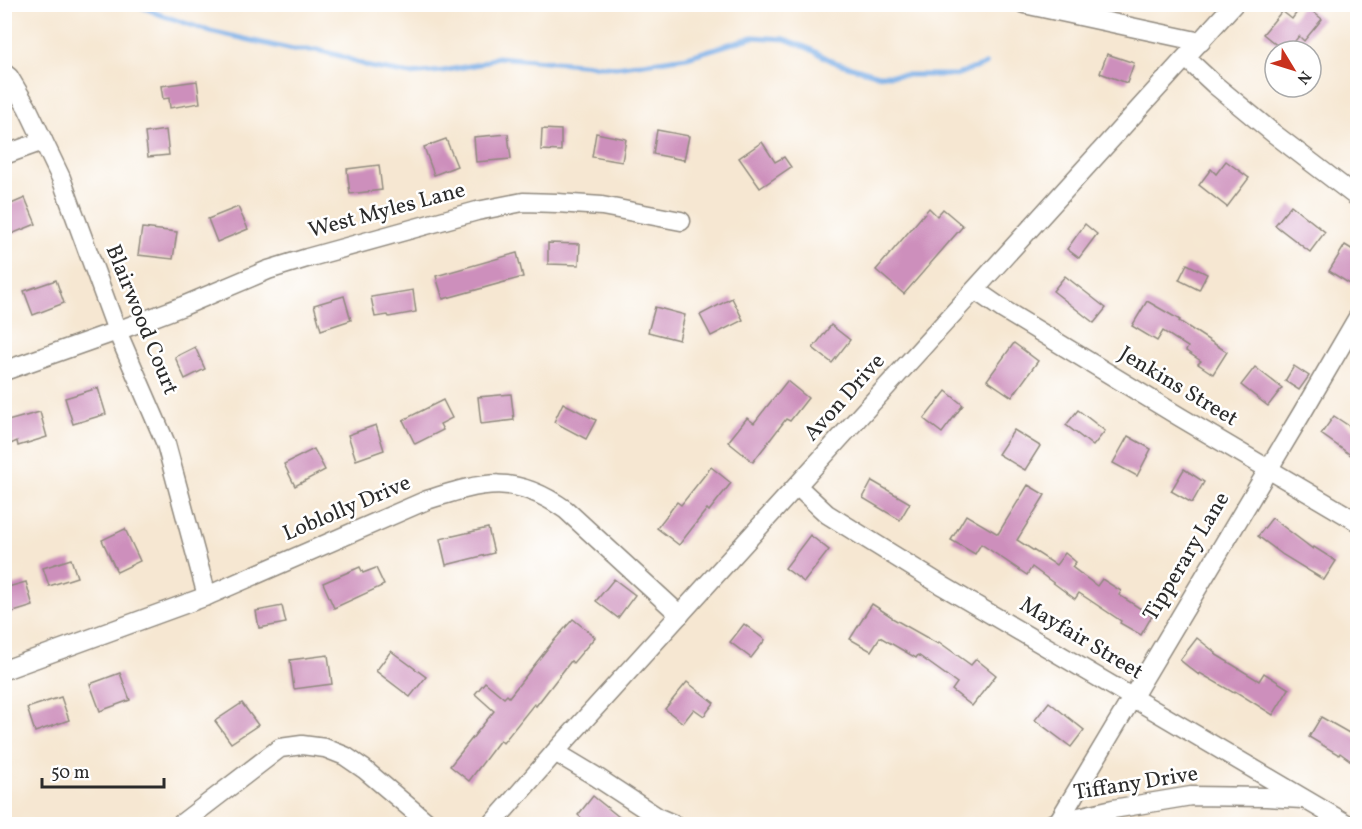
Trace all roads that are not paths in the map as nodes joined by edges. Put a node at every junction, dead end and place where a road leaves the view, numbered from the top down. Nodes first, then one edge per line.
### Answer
1 (1024, 4) edge
2 (1234, 4) edge
3 (1201, 42) junction
4 (1186, 58) junction
5 (4, 73) edge
6 (44, 141) junction
7 (4, 155) edge
8 (1358, 198) edge
9 (681, 221) dead end
10 (975, 290) junction
11 (1358, 317) edge
12 (117, 332) junction
13 (4, 371) edge
14 (1268, 469) junction
15 (797, 486) junction
16 (1358, 522) edge
17 (207, 596) junction
18 (680, 615) junction
19 (4, 670) edge
20 (1132, 697) junction
21 (555, 752) junction
22 (1304, 799) junction
23 (1053, 823) edge
24 (181, 825) edge
25 (429, 825) edge
26 (492, 825) edge
27 (673, 825) edge
28 (1347, 825) edge

1 - 3 street
2 - 3 street, Avon Drive
3 - 4 street, Avon Drive
4 - 8 street
4 - 10 street, Avon Drive
5 - 6 street, Blairwood Court
6 - 7 street
6 - 12 street, Blairwood Court
9 - 12 street, West Myles Lane
10 - 14 street, Jenkins Street
10 - 15 street, Avon Drive
11 - 14 street, Tipperary Lane
12 - 13 street, West Myles Lane
12 - 17 street, Blairwood Court
14 - 16 street, Jenkins Street
14 - 20 street, Tipperary Lane
15 - 18 street, Avon Drive
15 - 20 street, Mayfair Street
17 - 18 street, Loblolly Drive
17 - 19 street, Loblolly Drive
18 - 21 street, Avon Drive
20 - 22 street, Mayfair Street
20 - 23 street, Tipperary Lane
21 - 26 street, Avon Drive
21 - 27 street
22 - 23 street, Tiffany Drive
22 - 28 street, Mayfair Street
24 - 25 street

